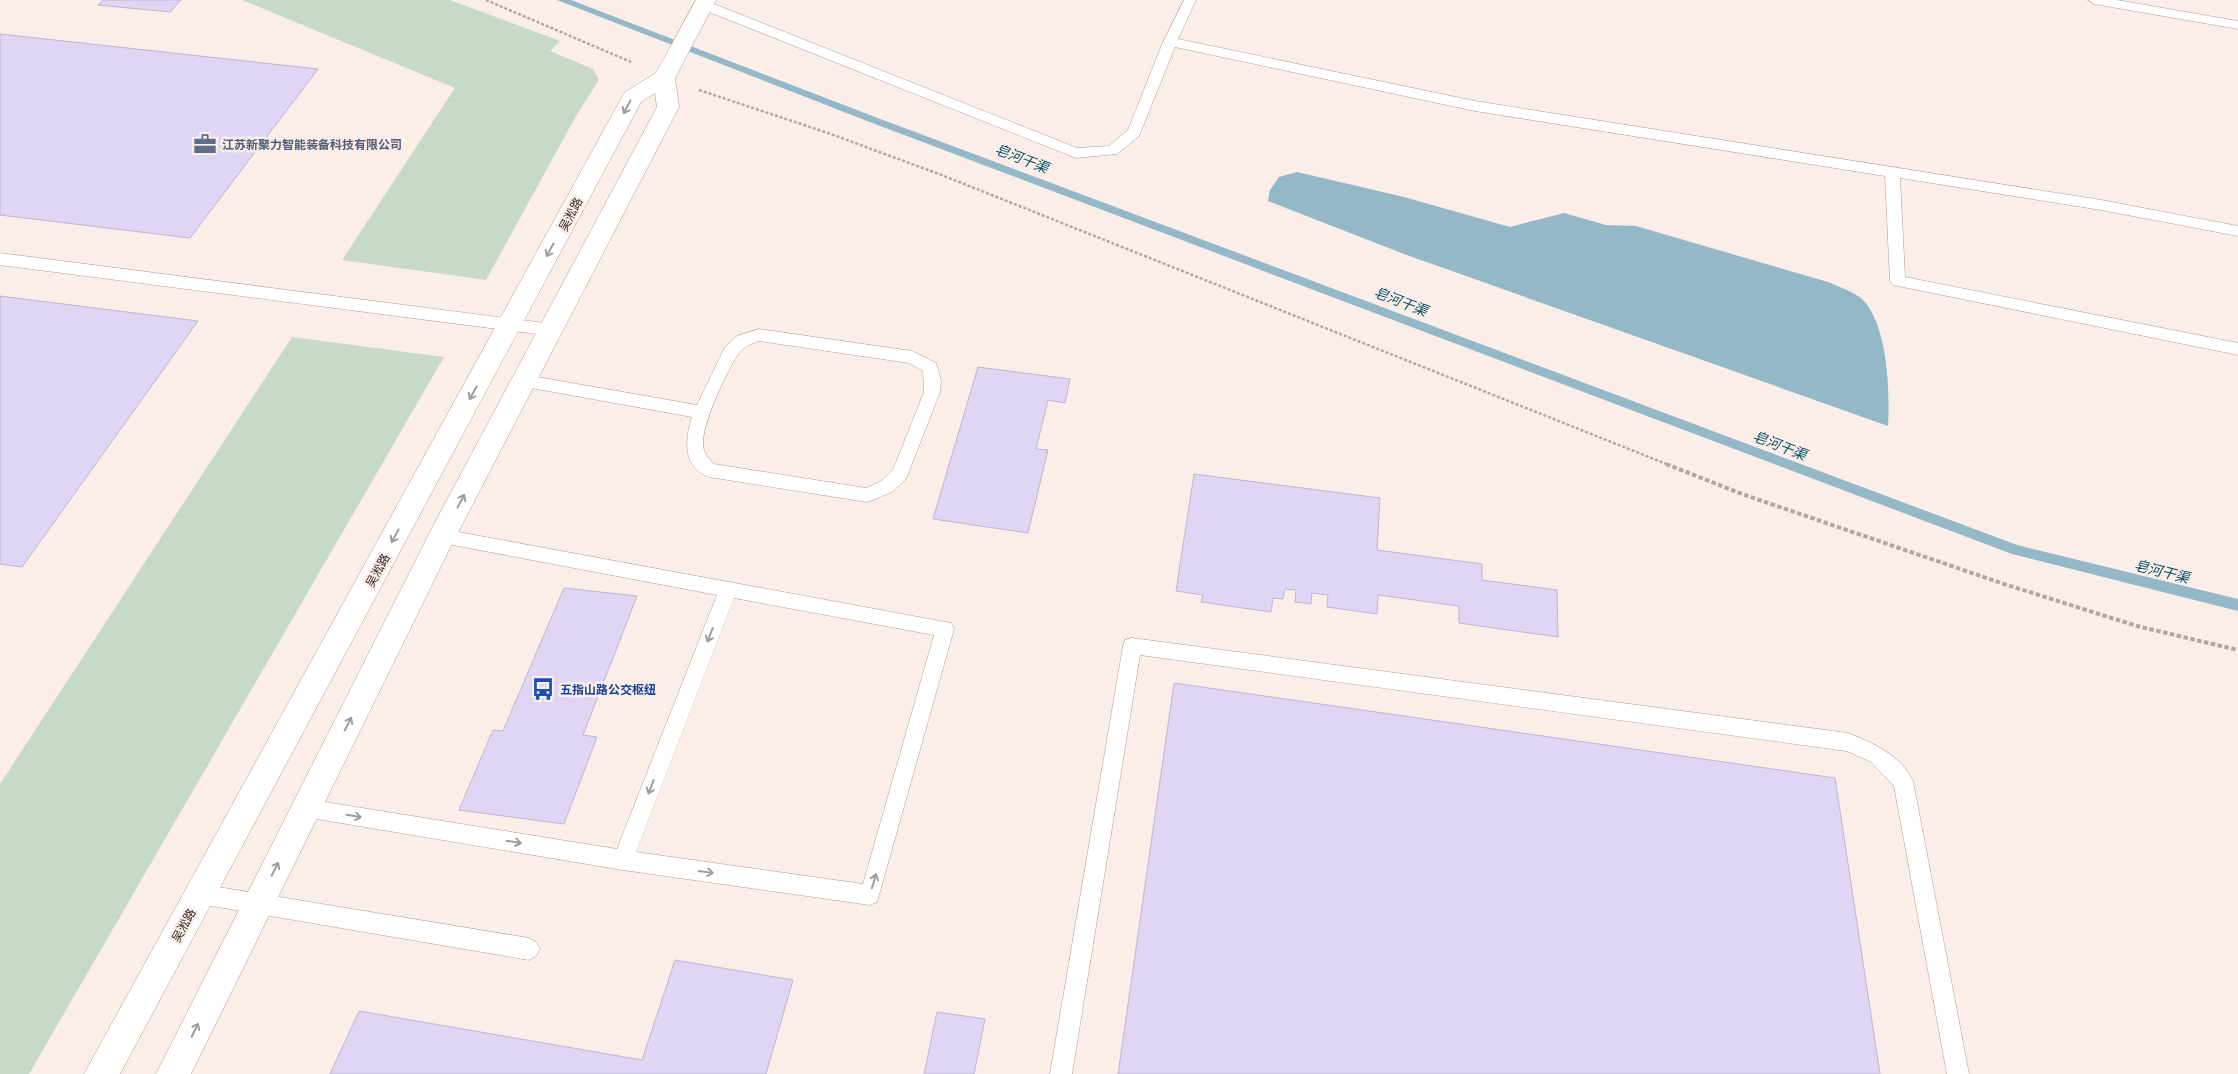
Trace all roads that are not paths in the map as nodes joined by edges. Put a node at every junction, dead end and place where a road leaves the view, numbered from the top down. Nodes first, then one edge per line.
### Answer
1 (1190, 0) edge
2 (2094, 0) edge
3 (705, 2) edge
4 (2238, 25) edge
5 (1170, 42) junction
6 (664, 78) junction
7 (1892, 172) junction
8 (2238, 231) edge
9 (0, 259) edge
10 (510, 324) junction
11 (552, 330) junction
12 (2238, 349) edge
13 (526, 381) junction
14 (702, 412) junction
15 (442, 536) junction
16 (728, 590) junction
17 (306, 809) junction
18 (623, 860) junction
19 (200, 894) junction
20 (259, 902) junction
21 (529, 949) dead end
22 (102, 1074) edge
23 (173, 1074) edge
24 (1061, 1074) edge
25 (1958, 1074) edge

1 - 5 lane
2 - 4 lane
3 - 5 lane
3 - 6 main road, 吴淞路
5 - 7 lane
6 -> 10 main road, 吴淞路
6 - 11 main road
7 - 8 lane
7 - 12 lane
9 - 10 lane
10 - 11 lane
10 -> 19 main road, 吴淞路
11 - 13 main road
13 - 14 lane
15 -> 13 main road
14 - 14 lane
15 - 16 lane
17 -> 15 main road
16 -> 18 lane
18 -> 16 lane
17 -> 18 lane
20 -> 17 main road
19 - 20 lane
19 - 22 main road, 吴淞路
20 - 21 lane
23 -> 20 main road
24 - 25 lane

